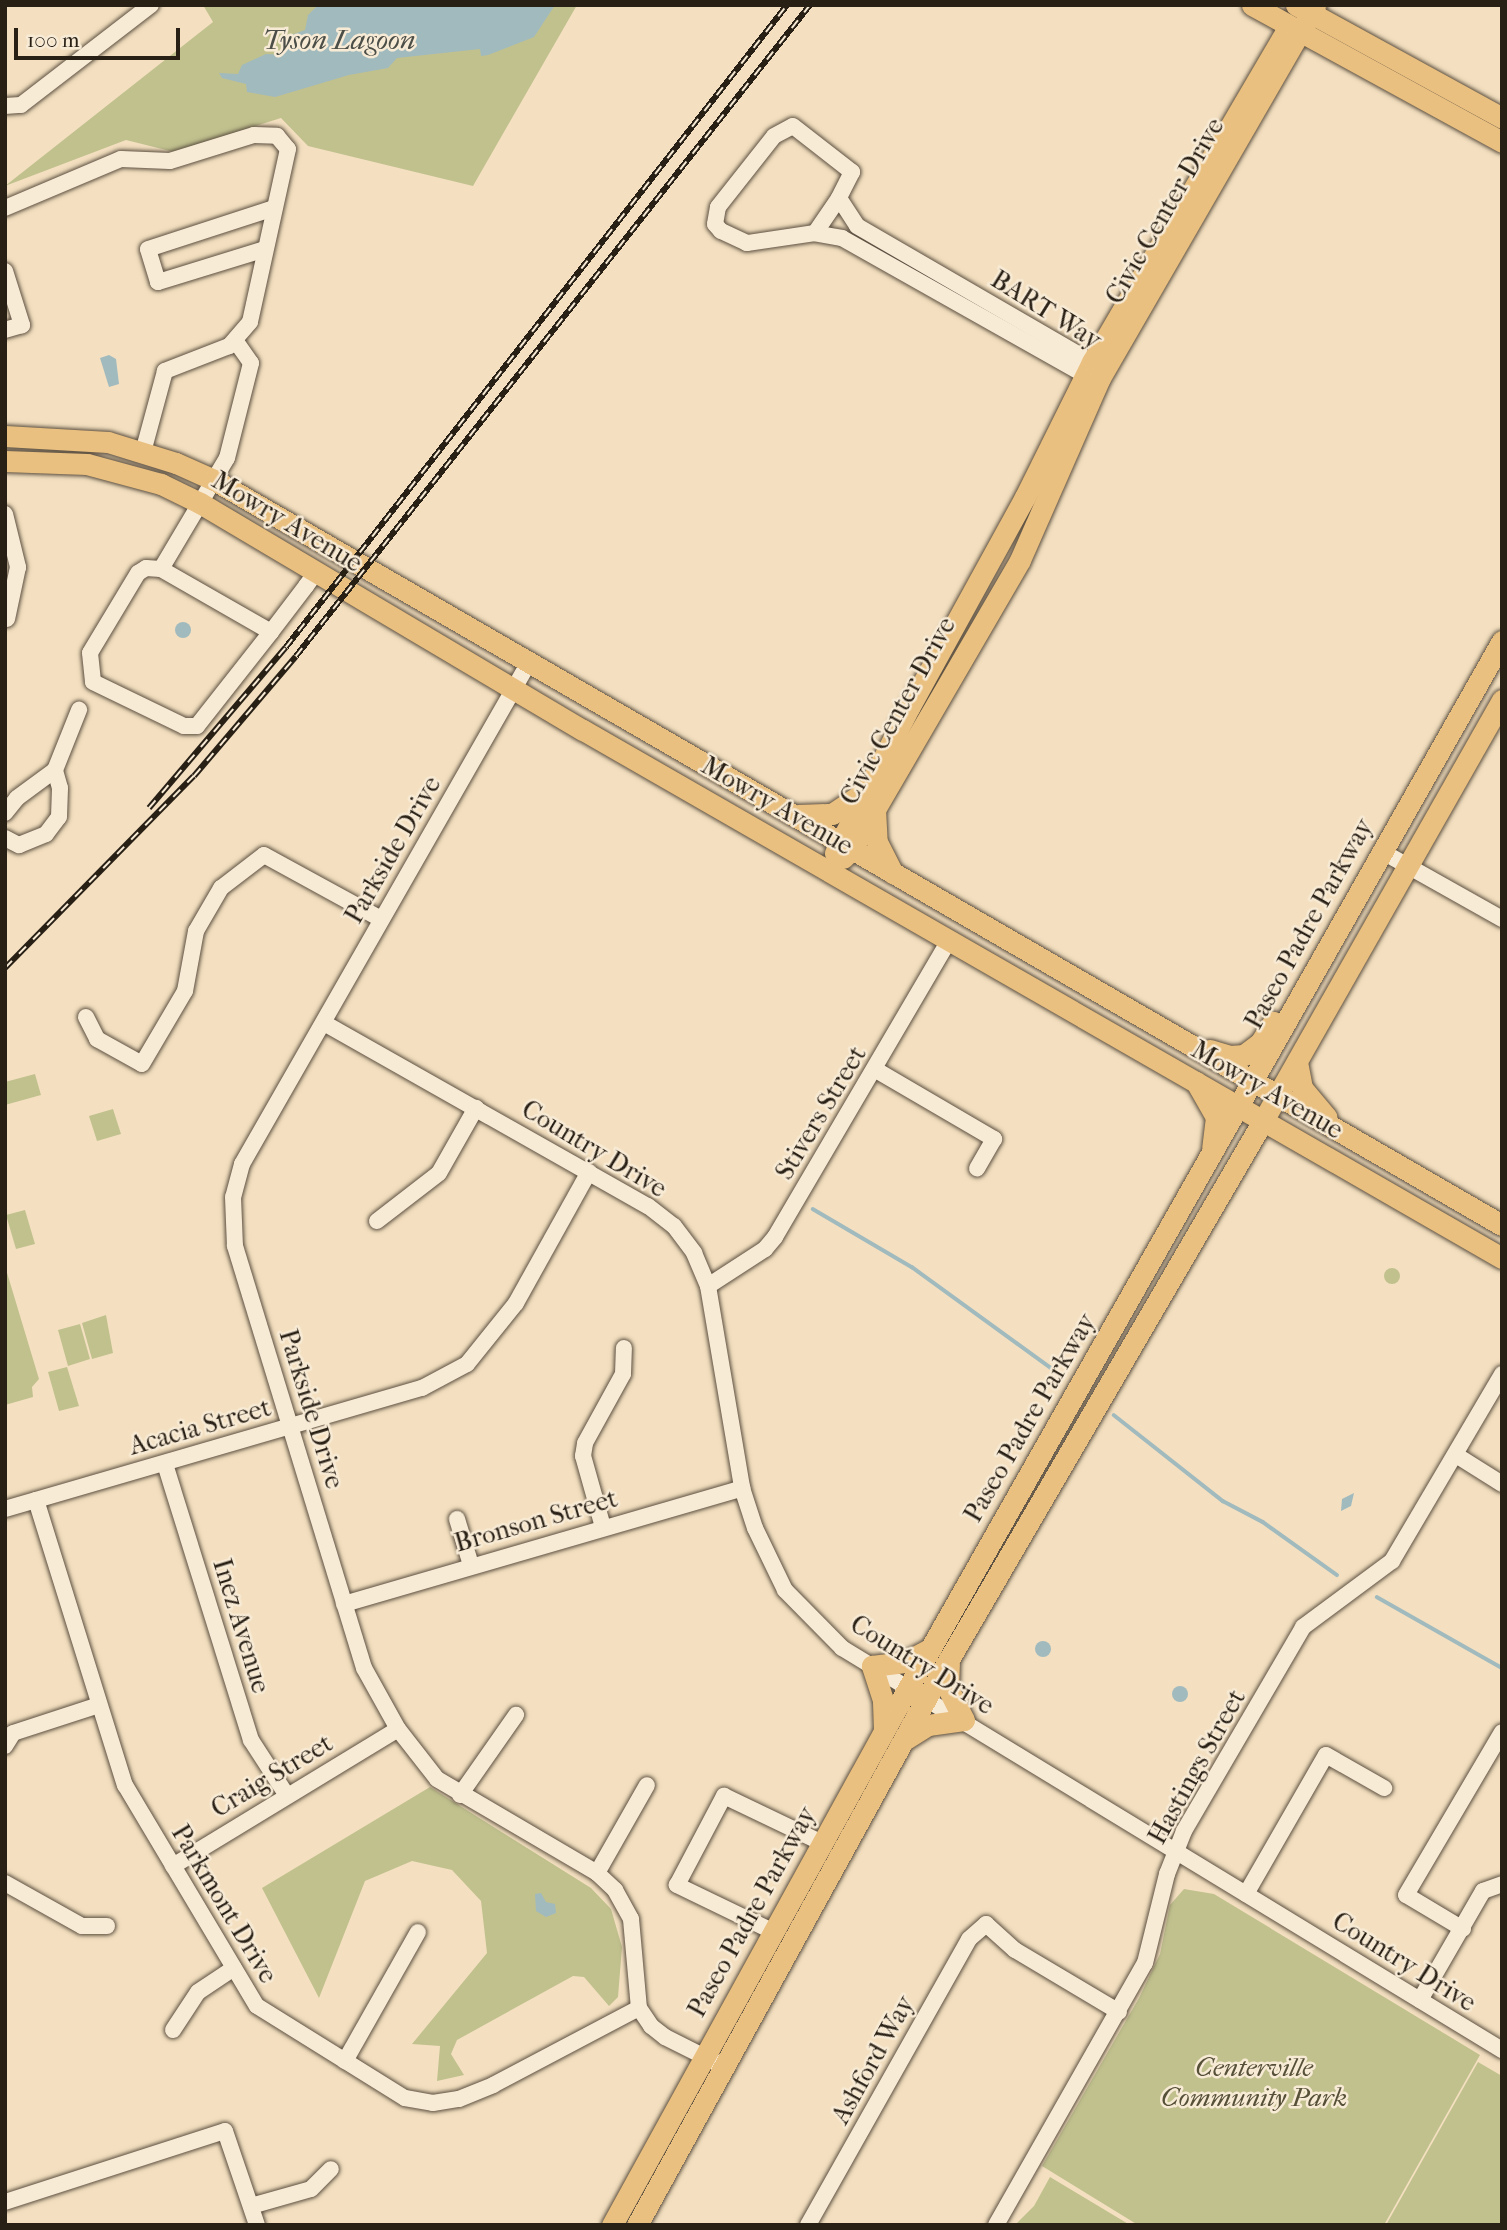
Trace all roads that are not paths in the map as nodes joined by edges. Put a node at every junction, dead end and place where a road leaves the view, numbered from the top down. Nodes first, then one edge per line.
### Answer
1 (151, 5) edge
2 (1252, 5) edge
3 (1302, 13) edge
4 (5, 106) edge
5 (1502, 118) edge
6 (1502, 142) edge
7 (839, 198) junction
8 (5, 208) edge
9 (274, 208) junction
10 (815, 233) junction
11 (262, 250) junction
12 (5, 271) edge
13 (5, 330) edge
14 (232, 343) junction
15 (1092, 372) junction
16 (5, 436) edge
17 (143, 452) junction
18 (5, 461) edge
19 (214, 480) junction
20 (200, 502) junction
21 (5, 514) edge
22 (161, 569) junction
23 (316, 572) junction
24 (8, 619) dead end
25 (271, 632) junction
26 (1502, 641) edge
27 (528, 664) junction
28 (513, 690) junction
29 (1502, 700) edge
30 (79, 710) dead end
31 (54, 770) junction
32 (867, 789) junction
33 (11, 796) edge
34 (875, 809) junction
35 (5, 813) edge
36 (790, 814) junction
37 (5, 838) edge
38 (846, 845) junction
39 (1381, 851) junction
40 (1406, 866) junction
41 (831, 869) junction
42 (893, 874) junction
43 (381, 919) junction
44 (1502, 919) edge
45 (949, 940) junction
46 (1297, 1004) junction
47 (86, 1017) dead end
48 (324, 1023) junction
49 (1188, 1043) junction
50 (1297, 1062) junction
51 (876, 1070) junction
52 (1195, 1080) junction
53 (1254, 1083) junction
54 (1277, 1097) junction
55 (1241, 1105) junction
56 (476, 1108) junction
57 (1264, 1119) junction
58 (1354, 1141) junction
59 (1207, 1165) junction
60 (977, 1168) dead end
61 (589, 1172) junction
62 (377, 1221) dead end
63 (1502, 1225) edge
64 (1501, 1258) edge
65 (708, 1286) junction
66 (624, 1348) dead end
67 (1502, 1374) edge
68 (291, 1426) junction
69 (1456, 1455) junction
70 (165, 1464) junction
71 (1502, 1484) edge
72 (742, 1488) junction
73 (36, 1500) junction
74 (5, 1509) edge
75 (457, 1519) dead end
76 (603, 1527) junction
77 (471, 1565) junction
78 (344, 1604) junction
79 (940, 1654) junction
80 (872, 1666) junction
81 (918, 1692) junction
82 (99, 1705) junction
83 (516, 1715) dead end
84 (964, 1720) junction
85 (398, 1729) junction
86 (1502, 1732) edge
87 (893, 1736) junction
88 (5, 1746) edge
89 (647, 1786) dead end
90 (1384, 1788) dead end
91 (286, 1794) junction
92 (460, 1795) junction
93 (822, 1843) junction
94 (1177, 1851) junction
95 (173, 1866) junction
96 (597, 1872) junction
97 (5, 1883) edge
98 (1502, 1884) edge
99 (1246, 1894) junction
100 (107, 1926) dead end
101 (1463, 1929) junction
102 (772, 1931) junction
103 (418, 1932) dead end
104 (234, 1969) junction
105 (1420, 2000) junction
106 (639, 2008) junction
107 (1119, 2012) junction
108 (173, 2030) dead end
109 (1502, 2050) edge
110 (704, 2057) junction
111 (345, 2061) junction
112 (725, 2067) junction
113 (331, 2169) dead end
114 (5, 2202) edge
115 (251, 2206) junction
116 (257, 2225) edge
117 (612, 2225) edge
118 (637, 2225) edge
119 (808, 2225) edge
120 (996, 2225) edge

1 - 4 street
2 - 3 main road
3 - 5 main road
3 - 6 main road
3 - 15 main road, Civic Center Drive
7 - 10 street, BART Way
7 - 10 street, BART Way
7 - 15 street, BART Way
8 - 9 street
9 - 11 street
9 - 11 street
10 - 15 street, BART Way
11 - 14 street
12 - 13 street
14 - 17 street
14 - 19 street
15 - 32 main road, Civic Center Drive
15 - 34 main road, Civic Center Drive
16 - 17 main road, Mowry Avenue
17 - 19 main road, Mowry Avenue
18 - 20 main road, Mowry Avenue
19 - 20 street
19 - 27 main road, Mowry Avenue
20 - 22 street
20 - 23 main road, Mowry Avenue
21 - 24 street
22 - 25 street
22 - 25 street
23 - 25 street
23 - 28 main road, Mowry Avenue
26 - 39 main road, Paseo Padre Parkway
27 - 28 street, Parkside Drive
27 - 36 main road, Mowry Avenue
28 - 41 main road, Mowry Avenue
28 - 43 street, Parkside Drive
29 - 40 main road, Paseo Padre Parkway
30 - 31 street
31 - 33 street
31 - 37 street
32 - 36 main road
32 - 38 main road, Civic Center Drive
33 - 35 street
34 - 38 main road, Civic Center Drive
34 - 42 main road
36 - 38 main road, Mowry Avenue
38 - 41 main road, Civic Center Drive
38 - 42 main road, Mowry Avenue
39 - 40 street
39 - 46 main road, Paseo Padre Parkway
40 - 44 street
40 - 50 main road, Paseo Padre Parkway
41 - 45 main road, Mowry Avenue
42 - 49 main road, Mowry Avenue
43 - 47 street
43 - 48 street, Parkside Drive
45 - 51 street, Stivers Street
45 - 52 main road, Mowry Avenue
46 - 49 main road
46 - 53 main road, Paseo Padre Parkway
48 - 56 street, Country Drive
48 - 68 street, Parkside Drive
49 - 53 main road, Mowry Avenue
50 - 54 main road, Paseo Padre Parkway
50 - 58 main road
51 - 60 street
51 - 65 street, Stivers Street
52 - 55 main road, Mowry Avenue
52 - 59 main road
53 - 54 main road, Mowry Avenue
53 - 55 main road, Paseo Padre Parkway
54 - 57 main road, Paseo Padre Parkway
54 - 58 main road, Mowry Avenue
55 - 57 main road, Mowry Avenue
55 - 59 main road, Paseo Padre Parkway
56 - 61 street, Country Drive
56 - 62 street
57 - 64 main road, Mowry Avenue
57 - 79 main road, Paseo Padre Parkway
58 - 63 main road, Mowry Avenue
59 - 79 main road, Paseo Padre Parkway
61 - 65 street, Country Drive
61 - 68 street, Acacia Street
65 - 72 street, Country Drive
66 - 76 street
67 - 69 street, Hastings Street
68 - 70 street, Acacia Street
68 - 78 street, Parkside Drive
69 - 71 street
69 - 94 street, Hastings Street
70 - 73 street, Acacia Street
70 - 91 street, Inez Avenue
72 - 76 street, Bronson Street
72 - 80 street, Country Drive
73 - 74 street, Acacia Street
73 - 82 street, Parkmont Drive
75 - 77 street
76 - 77 street, Bronson Street
77 - 78 street, Bronson Street
78 - 85 street, Parkside Drive
79 - 80 main road
79 - 81 main road, Paseo Padre Parkway
79 - 84 main road
80 - 81 street, Country Drive
80 - 87 main road
81 - 84 street, Country Drive
81 - 87 main road, Paseo Padre Parkway
82 - 88 street
82 - 95 street, Parkmont Drive
83 - 92 street
84 - 87 main road
84 - 94 street, Country Drive
85 - 91 street, Craig Street
85 - 92 street, Parkside Drive
86 - 101 street
87 - 93 main road, Paseo Padre Parkway
87 - 112 main road, Paseo Padre Parkway
89 - 96 street
90 - 99 street
91 - 95 street, Craig Street
92 - 96 street, Parkside Drive
93 - 102 main road, Paseo Padre Parkway
93 - 102 street
94 - 99 street, Country Drive
94 - 107 street, Hastings Street
95 - 104 street, Parkmont Drive
96 - 106 street, Parkside Drive
97 - 100 street
98 - 101 street
99 - 105 street, Country Drive
101 - 105 street
102 - 110 main road, Paseo Padre Parkway
103 - 111 street
104 - 108 street
104 - 111 street, Parkmont Drive
105 - 109 street, Country Drive
106 - 110 street
106 - 111 street, Parkmont Drive
107 - 119 street, Ashford Way
107 - 120 street, Hastings Street
110 - 112 street
110 - 117 main road, Paseo Padre Parkway
112 - 118 main road, Paseo Padre Parkway
113 - 115 street
114 - 115 street
115 - 116 street

